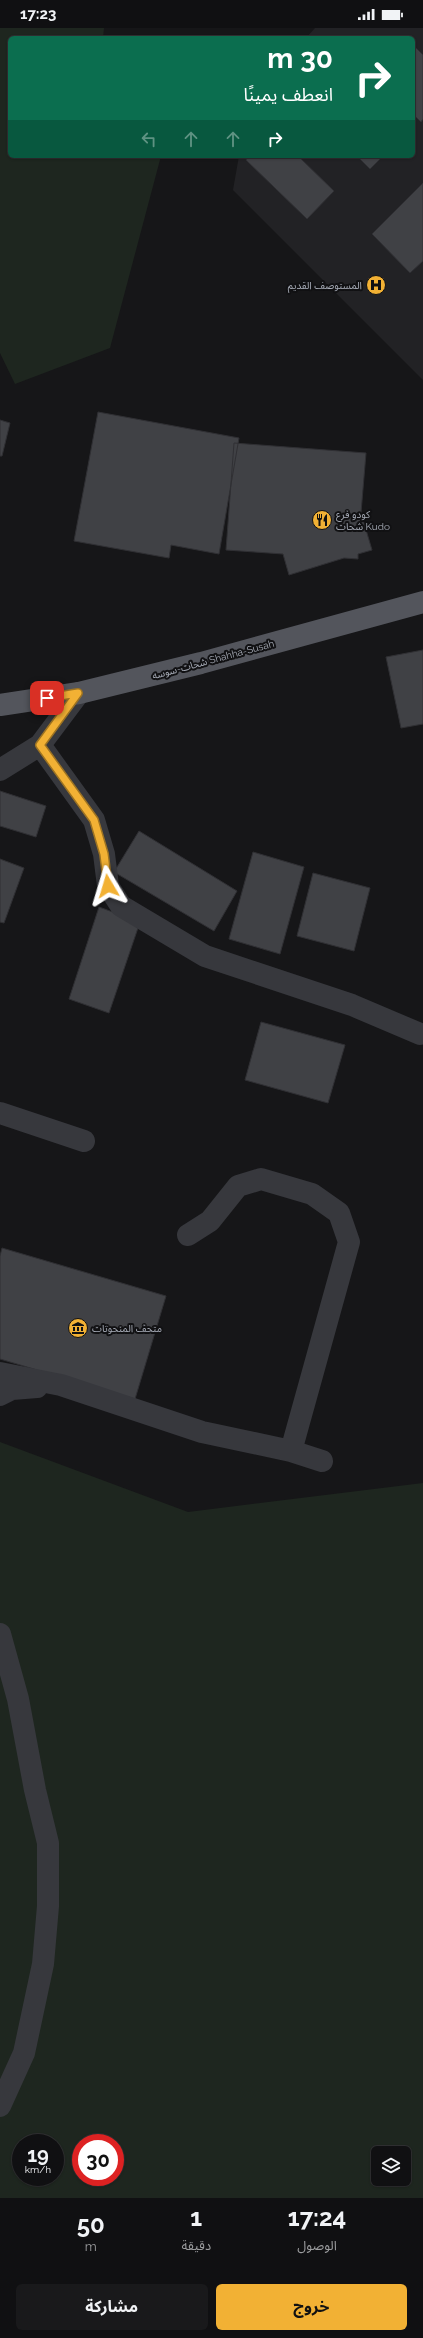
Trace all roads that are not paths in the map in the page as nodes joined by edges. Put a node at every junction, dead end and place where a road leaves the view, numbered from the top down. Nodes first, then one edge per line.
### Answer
1 (423, 602) edge
2 (78, 693) junction
3 (0, 705) edge
4 (40, 745) junction
5 (0, 770) edge
6 (420, 1034) dead end
7 (0, 1113) edge
8 (84, 1141) dead end
9 (188, 1235) dead end
10 (0, 1373) edge
11 (60, 1385) junction
12 (0, 1395) edge
13 (291, 1451) junction
14 (322, 1461) dead end
15 (0, 1634) edge
16 (0, 2106) edge

1 - 2 main road, شحات-سوسه Shahha-Susah
2 - 3 main road, شحات-سوسه Shahha-Susah
2 - 4 street
4 - 5 street
4 - 6 street
7 - 8 street
9 - 13 street
10 - 11 street
11 - 12 street
11 - 13 street
13 - 14 street
15 - 16 street

